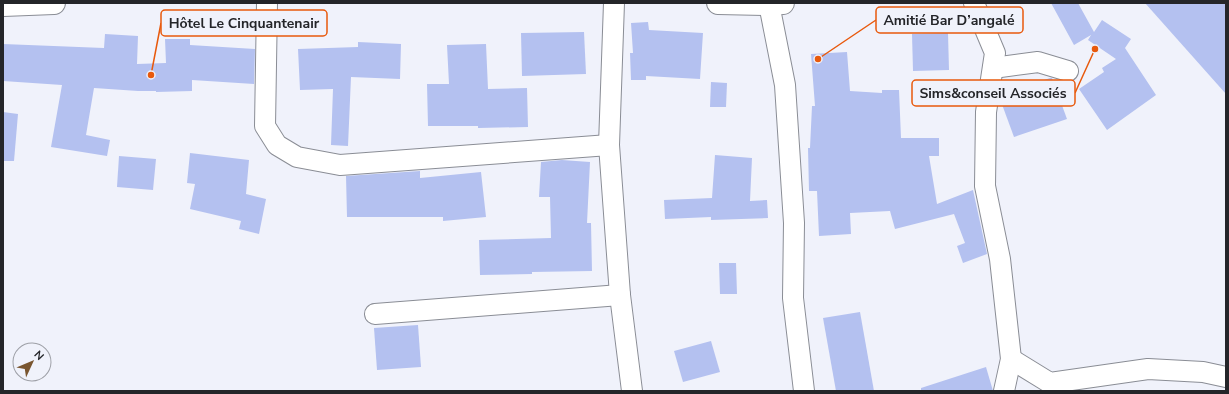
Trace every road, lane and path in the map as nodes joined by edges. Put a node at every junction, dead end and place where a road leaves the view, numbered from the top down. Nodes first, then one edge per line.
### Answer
1 (54, 3) edge
2 (267, 3) edge
3 (614, 3) edge
4 (718, 3) edge
5 (974, 3) edge
6 (776, 4) edge
7 (3, 5) edge
8 (993, 68) junction
9 (1068, 71) dead end
10 (609, 145) junction
11 (620, 295) junction
12 (375, 314) dead end
13 (1012, 360) junction
14 (1226, 377) edge
15 (632, 391) edge
16 (804, 391) edge
17 (1004, 391) edge

1 - 7 street
2 - 10 street
3 - 10 street
4 - 6 street
5 - 8 street
6 - 16 street
8 - 9 street
8 - 13 street
10 - 11 street
11 - 12 street
11 - 15 street
13 - 14 street
13 - 17 street

